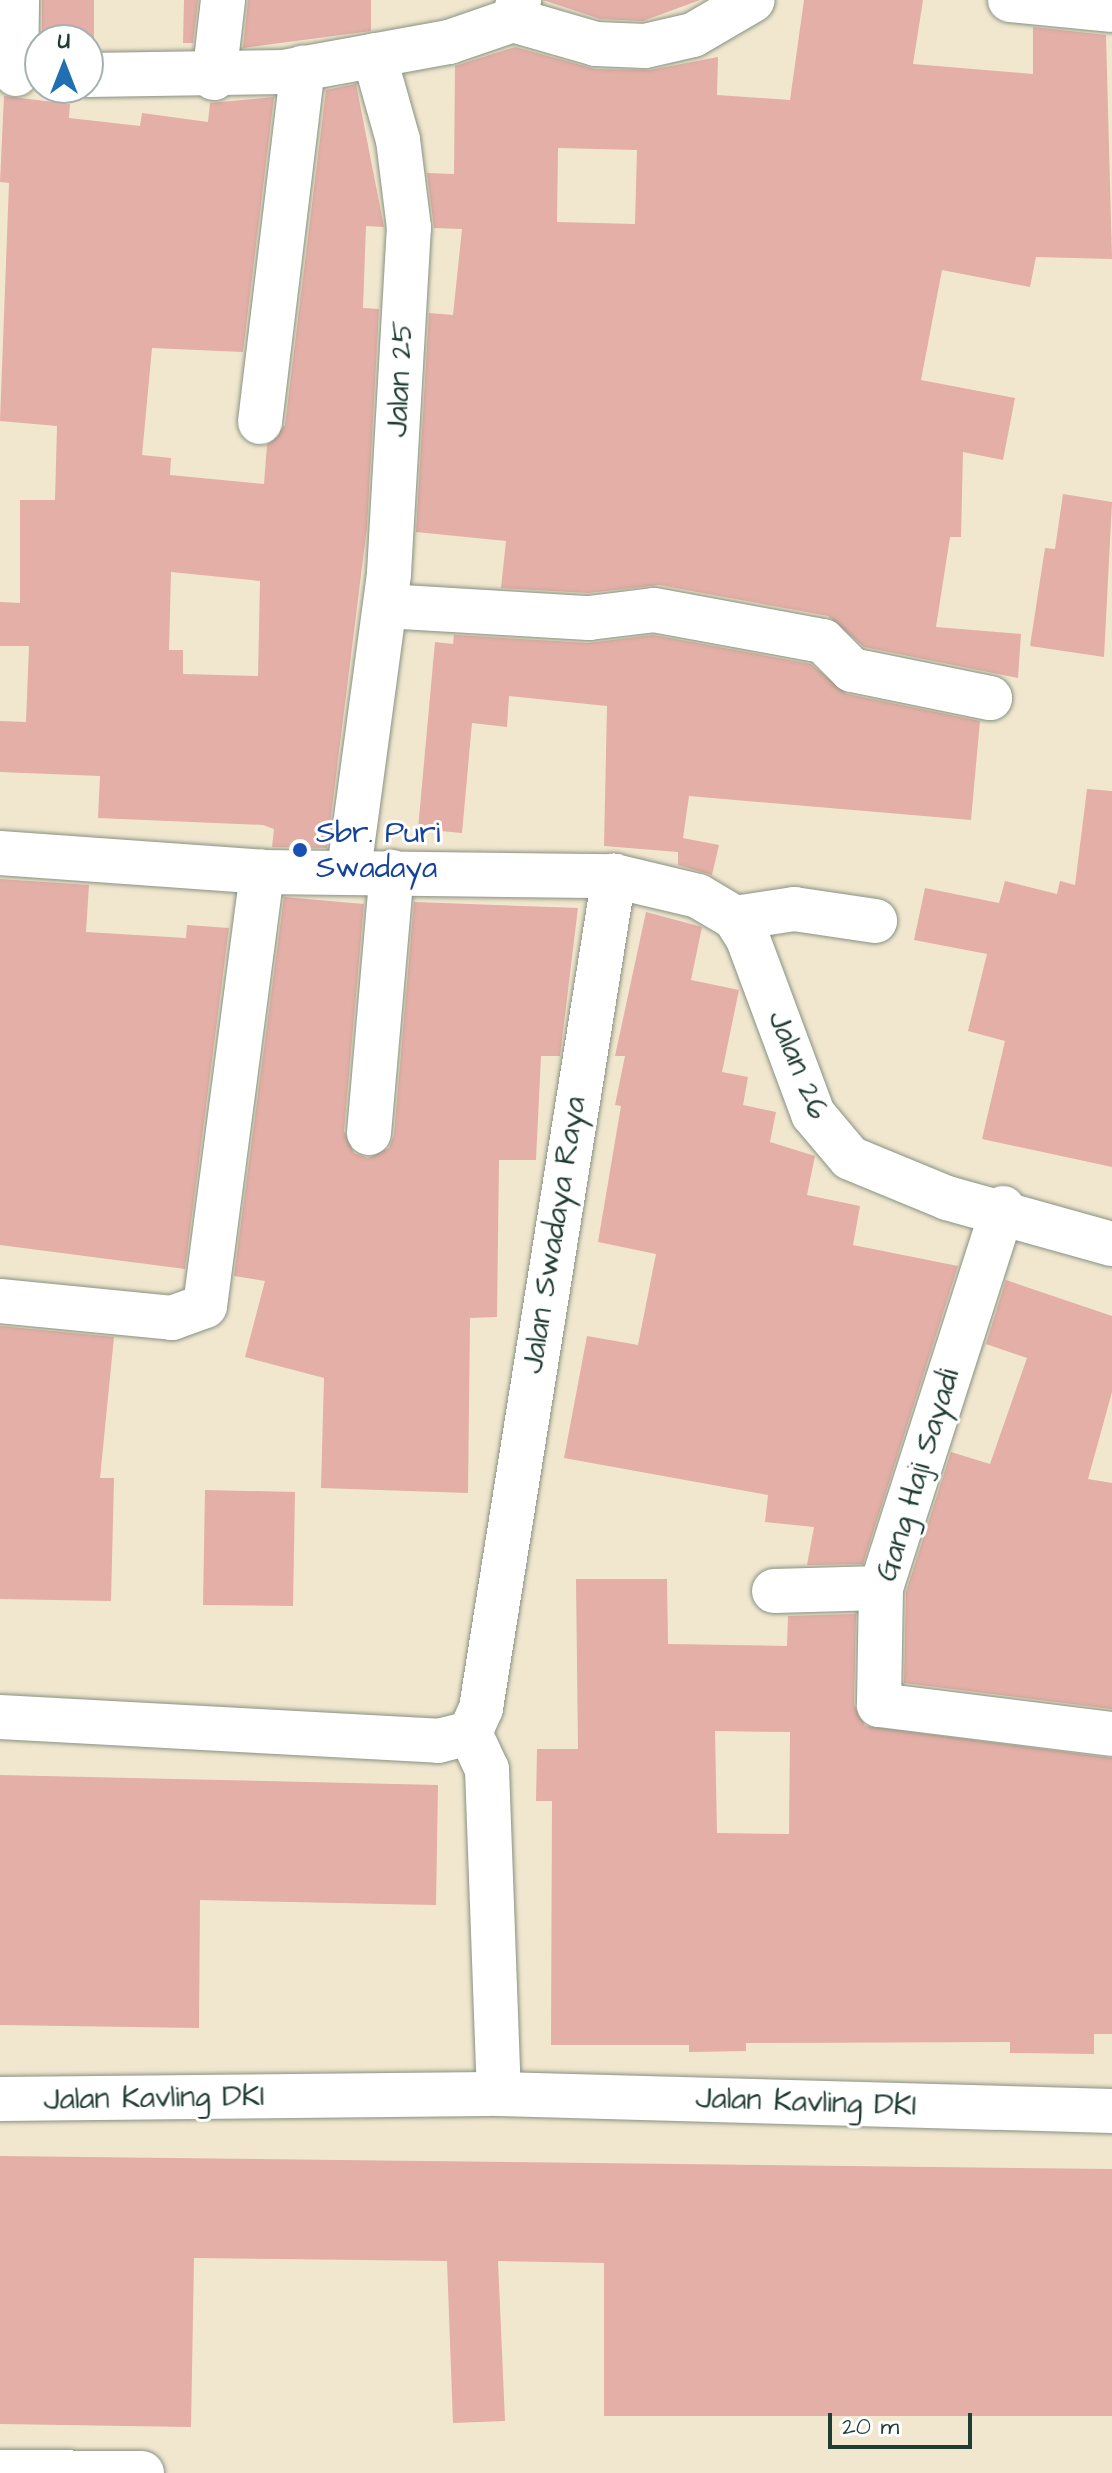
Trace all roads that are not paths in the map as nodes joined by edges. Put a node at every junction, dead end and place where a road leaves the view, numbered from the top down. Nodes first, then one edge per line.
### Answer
1 (17, 0) edge
2 (223, 0) edge
3 (753, 0) edge
4 (1010, 0) edge
5 (516, 10) edge
6 (1112, 10) edge
7 (374, 55) junction
8 (303, 68) junction
9 (19, 74) edge
10 (104, 75) edge
11 (214, 78) junction
12 (260, 422) dead end
13 (385, 606) junction
14 (990, 698) dead end
15 (0, 853) edge
16 (349, 870) junction
17 (262, 872) junction
18 (392, 872) junction
19 (614, 876) junction
20 (735, 918) junction
21 (875, 921) dead end
22 (369, 1133) dead end
23 (1003, 1208) junction
24 (1112, 1244) edge
25 (0, 1301) edge
26 (881, 1588) junction
27 (774, 1591) dead end
28 (0, 1717) edge
29 (470, 1733) junction
30 (1112, 1734) edge
31 (499, 2094) junction
32 (0, 2099) edge
33 (1112, 2111) edge
34 (0, 2472) edge
35 (142, 2473) edge

1 - 9 street
2 - 11 street
3 - 5 street
4 - 6 street
5 - 7 street
7 - 8 street
7 - 13 street, Jalan 25
8 - 11 street
8 - 12 street
10 - 11 street
13 - 14 street
13 - 16 street, Jalan 25
15 - 17 street
16 - 17 street
16 - 18 street
17 - 25 street
18 - 19 street
18 - 22 street
19 - 20 street
19 - 29 street, Jalan Swadaya Raya
20 - 21 street
20 - 23 street, Jalan 26
23 - 24 street, Jalan 26
23 - 26 street, Gang Haji Sayadi
26 - 27 street
26 - 30 street, Gang Haji Sayadi
28 - 29 street
29 - 31 street
31 - 32 street, Jalan Kavling DKI
31 - 33 street, Jalan Kavling DKI
34 - 35 street

